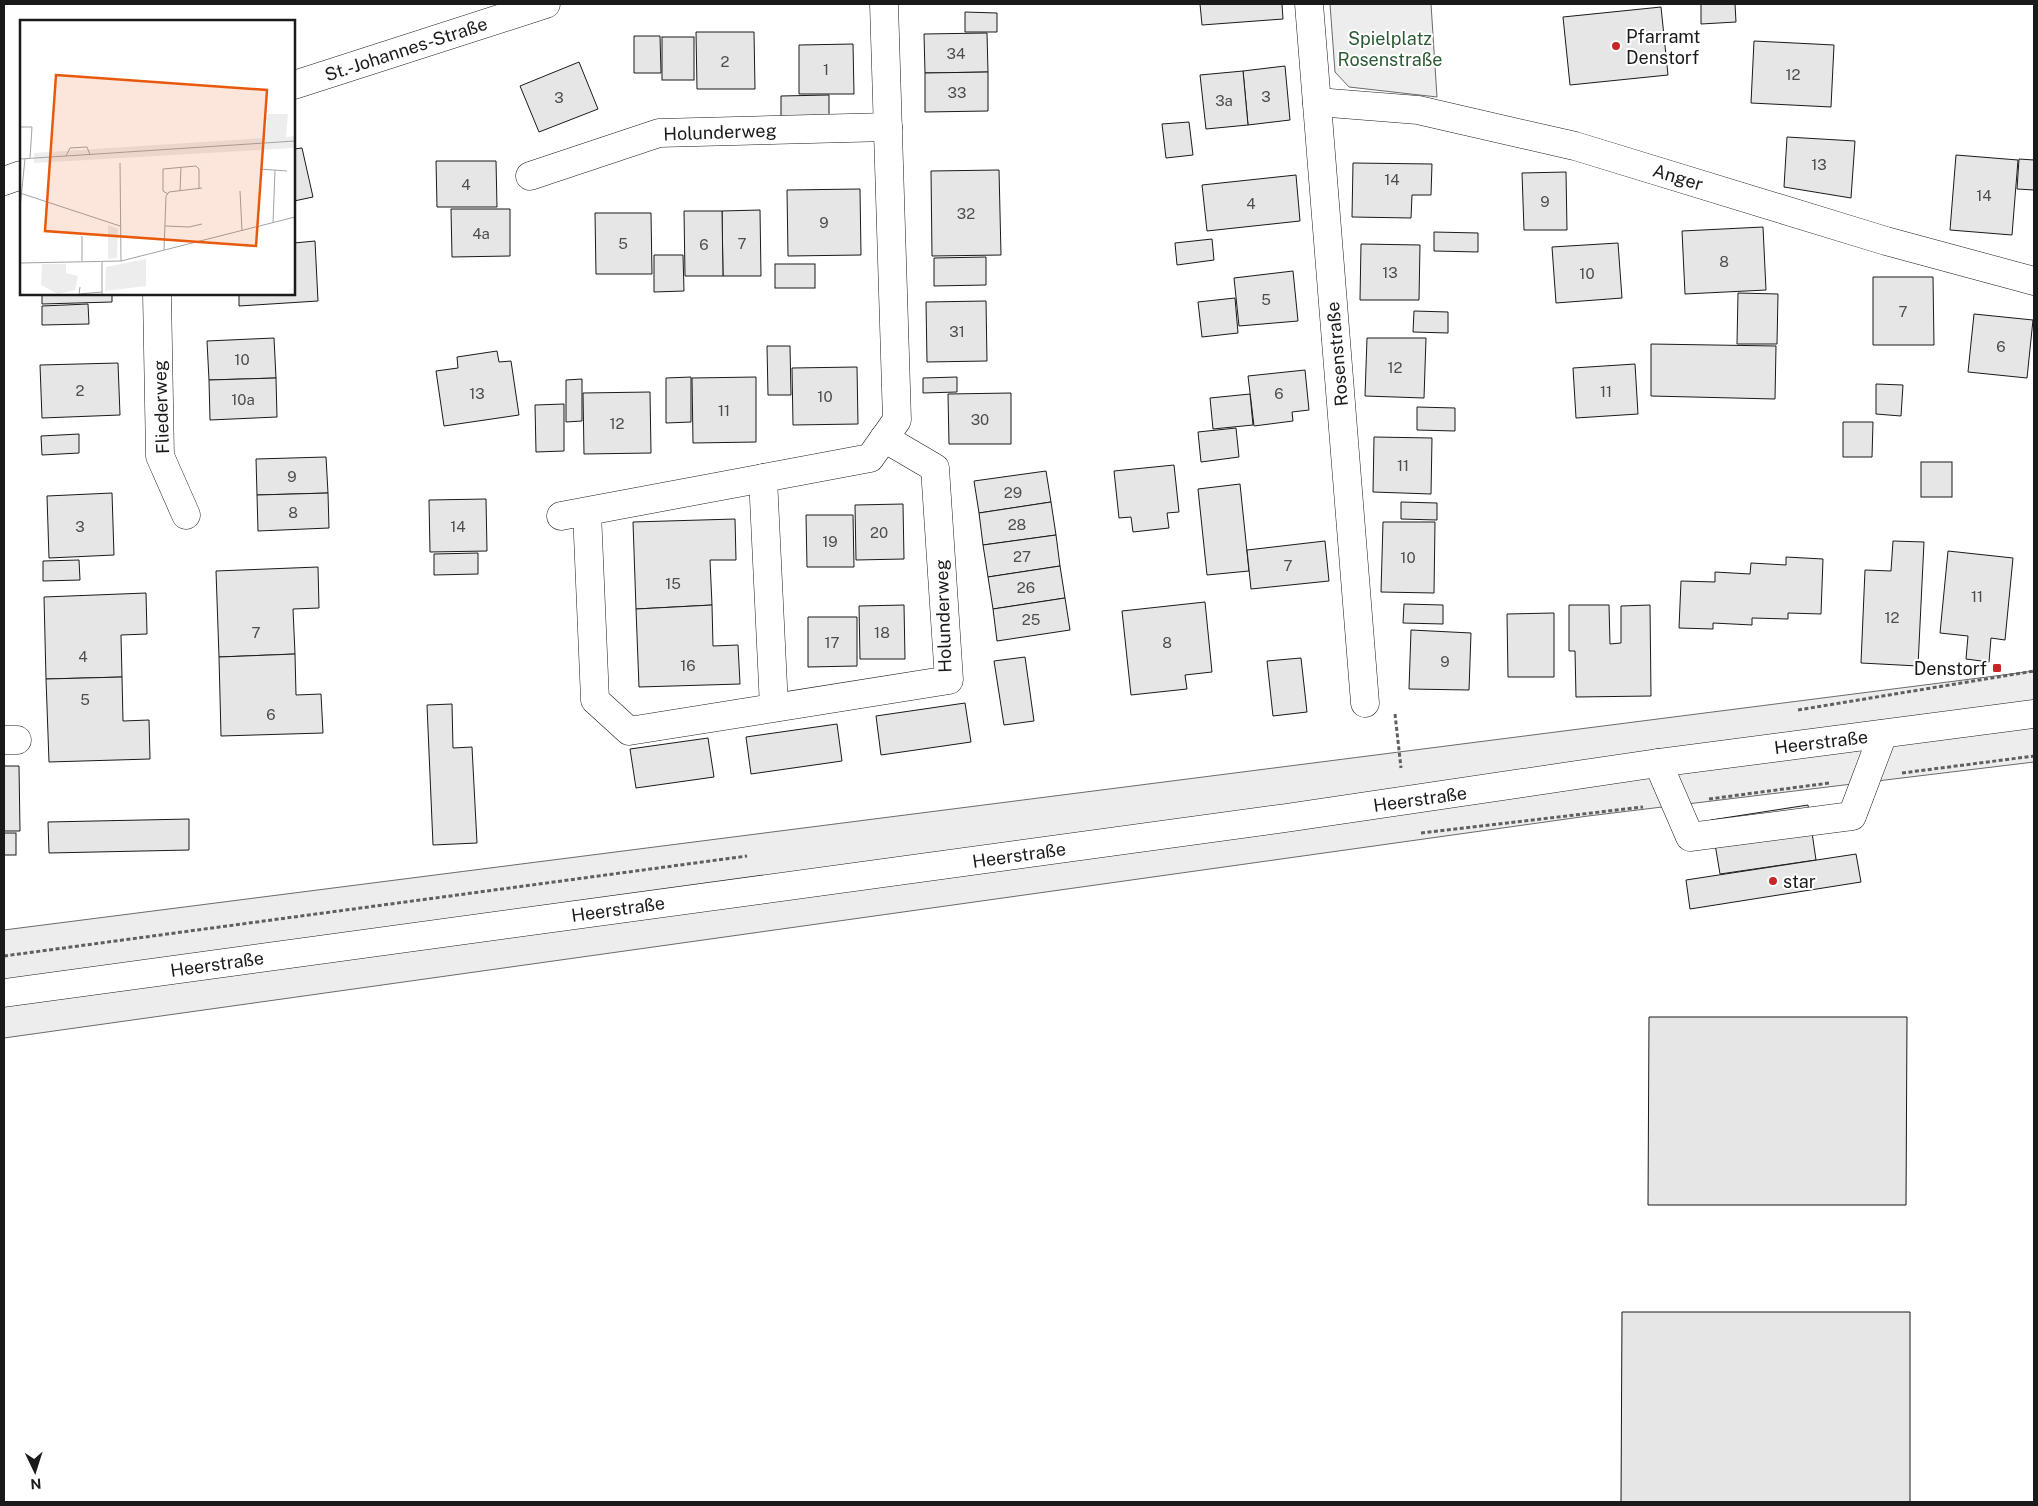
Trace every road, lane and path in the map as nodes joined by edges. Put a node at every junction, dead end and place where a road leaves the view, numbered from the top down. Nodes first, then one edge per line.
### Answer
1 (546, 4) edge
2 (884, 4) edge
3 (1309, 4) edge
4 (295, 86) edge
5 (1317, 102) junction
6 (888, 127) junction
7 (20, 175) edge
8 (530, 176) dead end
9 (4, 181) edge
10 (2034, 280) edge
11 (157, 295) edge
12 (884, 438) junction
13 (763, 478) junction
14 (186, 515) dead end
15 (1365, 704) joint
16 (774, 708) junction
17 (2034, 714) edge
18 (1883, 734) junction
19 (1658, 764) junction
20 (1392, 770) dead end
21 (752, 856) dead end
22 (4, 956) edge
23 (4, 993) edge

1 - 4 street, St.-Johannes-Straße
2 - 6 street, Holunderweg
3 - 5 street, Rosenstraße
5 - 10 street, Anger
5 - 15 street, Rosenstraße
6 - 8 street, Holunderweg
6 - 12 street, Holunderweg
7 - 9 street
11 - 14 street, Fliederweg
12 - 13 street, Holunderweg
12 - 16 street, Holunderweg
13 - 16 street
13 - 16 street, Holunderweg
15 - 20 path
17 - 18 street, Heerstraße
18 - 19 street, Heerstraße
18 - 19 street
19 - 23 street, Heerstraße
21 - 22 path

